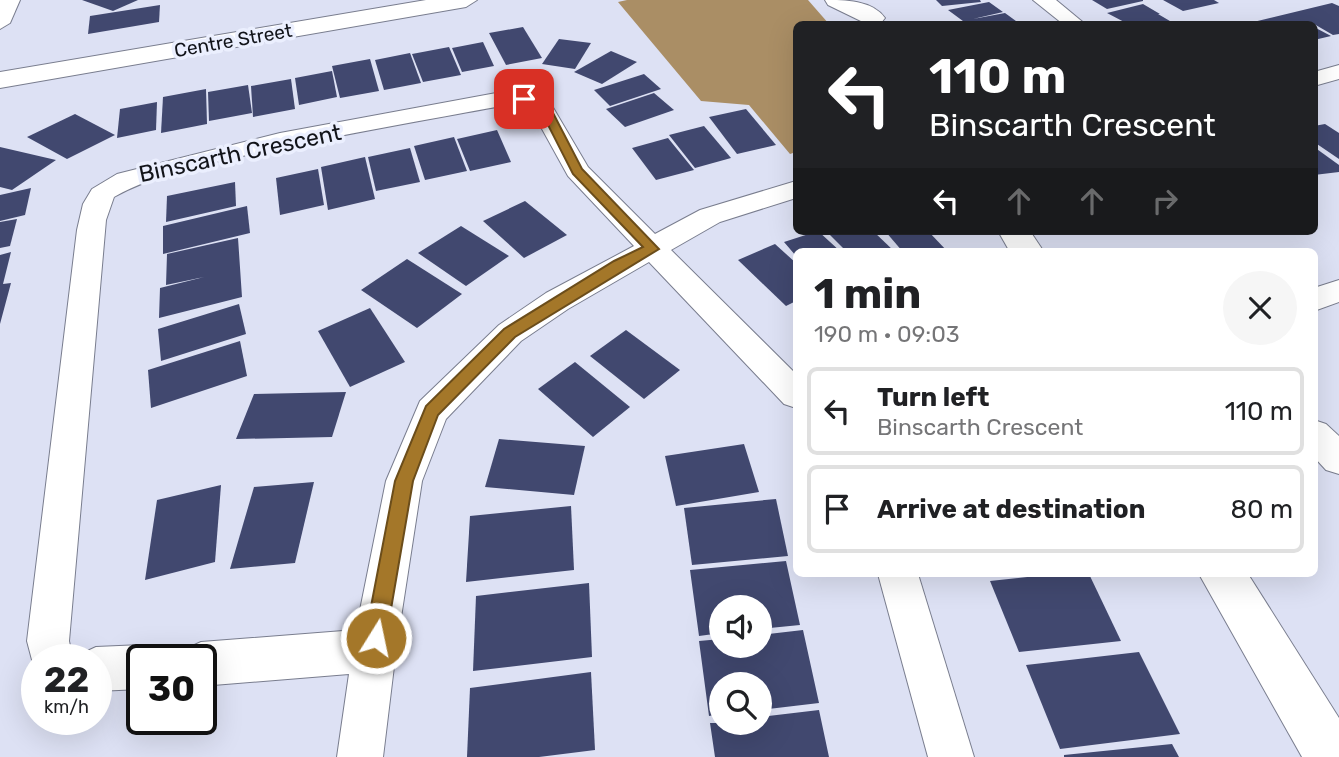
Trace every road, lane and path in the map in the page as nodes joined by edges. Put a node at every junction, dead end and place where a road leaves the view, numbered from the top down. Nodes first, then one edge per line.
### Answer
1 (10, 0) edge
2 (466, 0) edge
3 (836, 0) edge
4 (1043, 0) edge
5 (873, 14) edge
6 (1071, 21) edge
7 (0, 23) edge
8 (1339, 72) edge
9 (1318, 78) edge
10 (0, 80) edge
11 (793, 190) edge
12 (652, 249) junction
13 (1339, 291) edge
14 (1318, 299) edge
15 (793, 392) edge
16 (1318, 438) edge
17 (1339, 459) edge
18 (899, 577) edge
19 (1224, 577) edge
20 (48, 644) edge
21 (374, 650) junction
22 (217, 663) edge
23 (360, 757) edge
24 (951, 757) edge
25 (1332, 757) edge

1 - 7 street
2 - 10 main road, Centre Street
3 - 5 main road
4 - 6 street
8 - 9 street
11 - 12 street
12 - 15 street, Binscarth Crescent
12 - 20 street, Binscarth Crescent
12 - 21 street
13 - 14 street
16 - 17 street
18 - 24 street
19 - 25 main road
21 - 22 street
21 - 23 street

